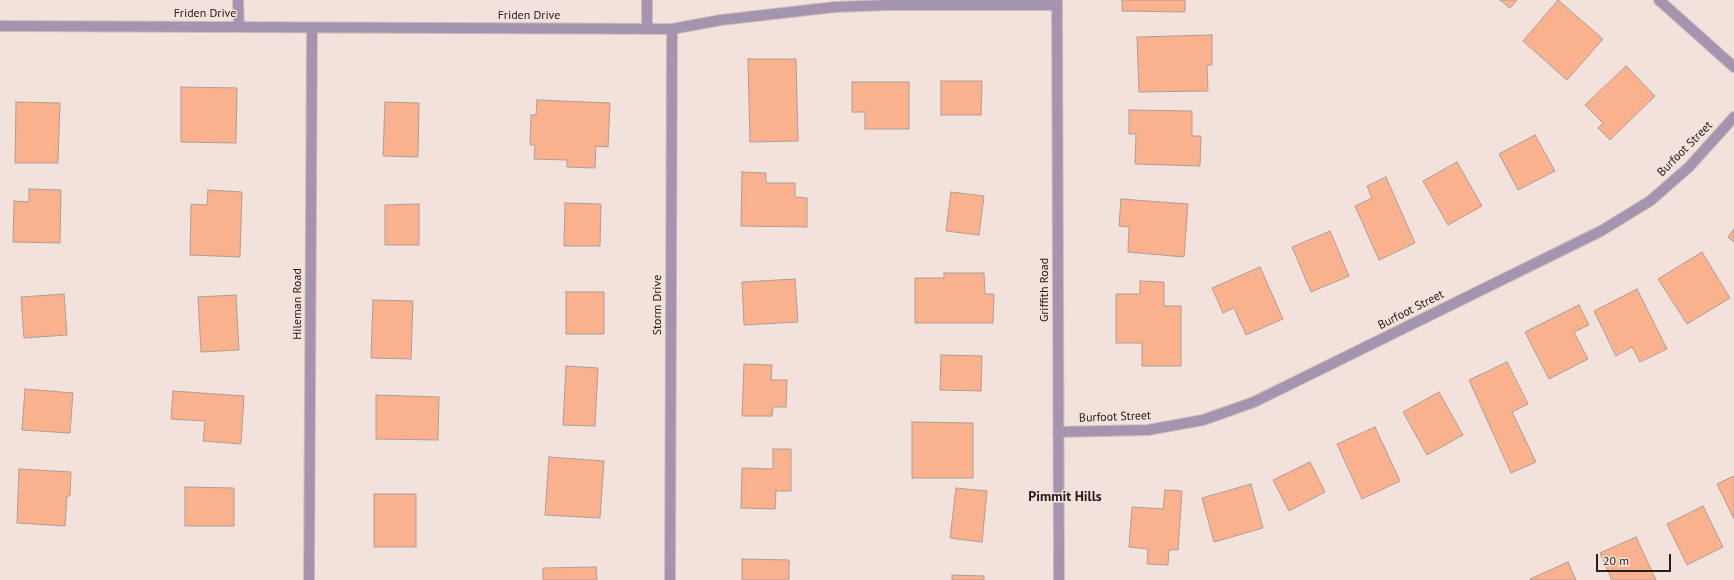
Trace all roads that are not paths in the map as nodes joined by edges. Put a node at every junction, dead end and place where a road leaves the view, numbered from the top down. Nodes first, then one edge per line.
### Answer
1 (238, 0) edge
2 (647, 0) edge
3 (1659, 0) edge
4 (1057, 2) edge
5 (0, 26) edge
6 (239, 27) junction
7 (312, 28) junction
8 (647, 29) junction
9 (672, 29) junction
10 (1734, 68) edge
11 (1734, 118) edge
12 (1058, 432) junction
13 (309, 580) edge
14 (670, 580) edge
15 (1059, 580) edge

1 - 6 street
2 - 8 street
3 - 10 street
4 - 9 street, Friden Drive
4 - 12 street, Griffith Road
5 - 6 street, Friden Drive
6 - 7 street, Friden Drive
7 - 8 street, Friden Drive
7 - 13 street, Hileman Road
8 - 9 street, Friden Drive
9 - 14 street, Storm Drive
11 - 12 street, Burfoot Street
12 - 15 street, Griffith Road

